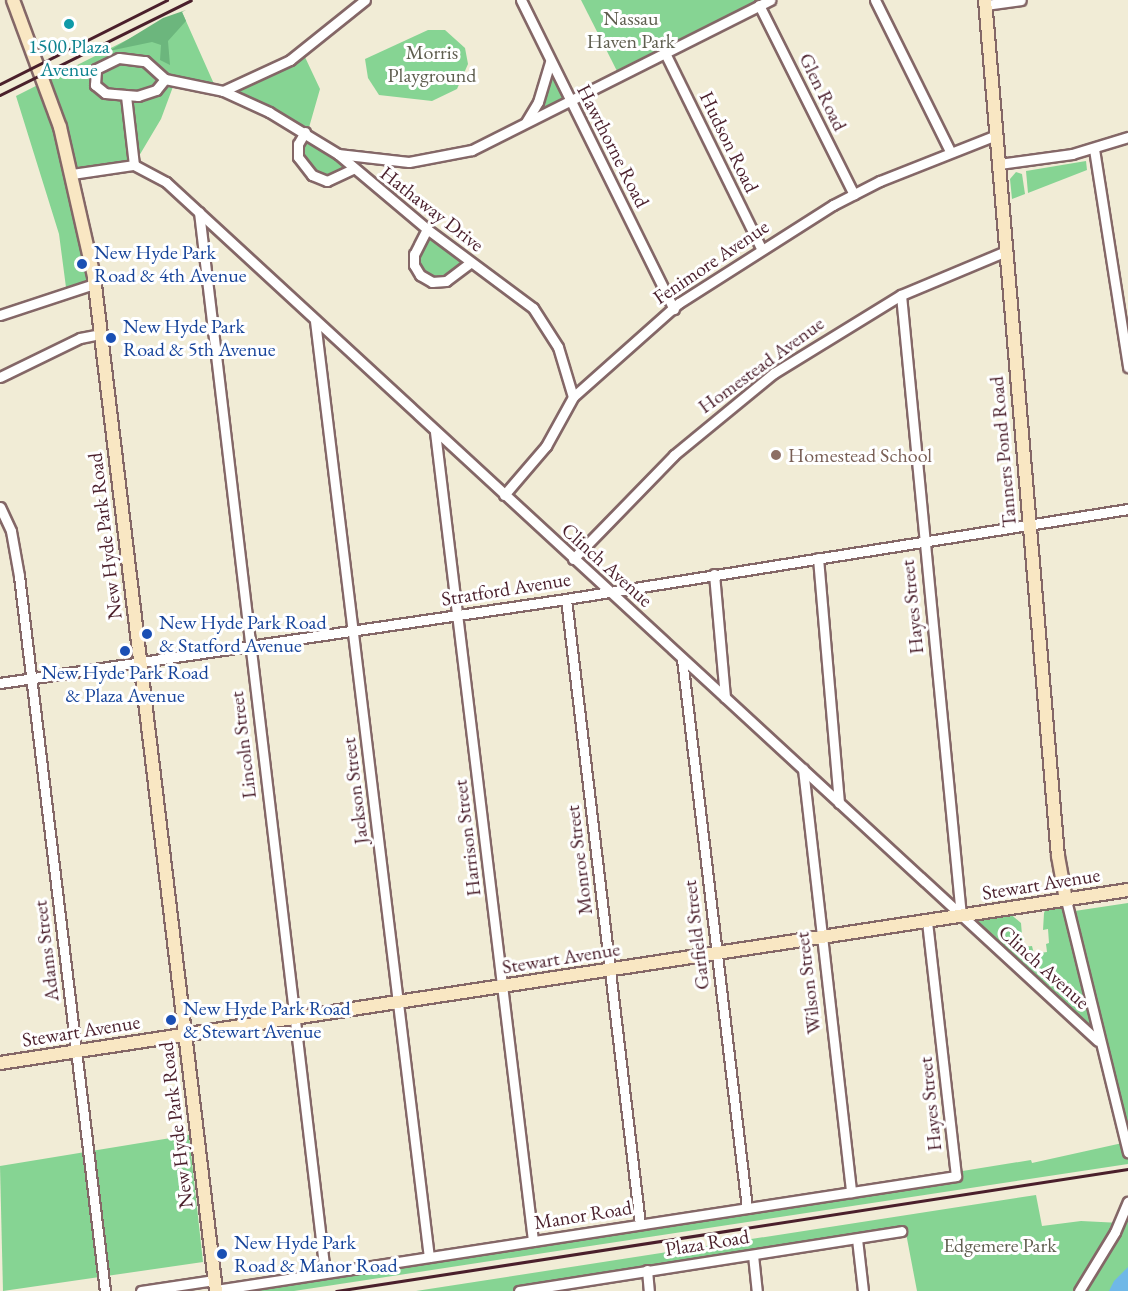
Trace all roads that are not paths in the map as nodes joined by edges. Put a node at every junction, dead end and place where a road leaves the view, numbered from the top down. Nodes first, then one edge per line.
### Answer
1 (13, 0) edge
2 (365, 0) edge
3 (521, 0) edge
4 (770, 0) edge
5 (875, 0) edge
6 (1020, 0) edge
7 (986, 3) edge
8 (759, 5) junction
9 (665, 53) junction
10 (550, 62) junction
11 (165, 79) junction
12 (223, 91) junction
13 (126, 96) junction
14 (570, 101) junction
15 (524, 124) junction
16 (305, 132) junction
17 (996, 135) junction
18 (1128, 137) edge
19 (1094, 149) junction
20 (950, 151) junction
21 (338, 154) junction
22 (999, 164) junction
23 (134, 165) junction
24 (353, 169) junction
25 (72, 174) junction
26 (854, 195) junction
27 (200, 212) junction
28 (427, 229) junction
29 (761, 248) junction
30 (1006, 250) junction
31 (470, 263) junction
32 (94, 284) junction
33 (901, 295) junction
34 (674, 309) junction
35 (0, 315) edge
36 (315, 321) junction
37 (100, 334) junction
38 (1128, 367) edge
39 (0, 377) edge
40 (573, 397) junction
41 (435, 432) junction
42 (504, 495) junction
43 (0, 507) edge
44 (1128, 509) edge
45 (1029, 525) junction
46 (923, 542) junction
47 (818, 558) junction
48 (573, 559) junction
49 (714, 574) junction
50 (609, 590) junction
51 (566, 599) junction
52 (458, 614) junction
53 (353, 630) junction
54 (249, 646) junction
55 (682, 659) junction
56 (140, 662) junction
57 (31, 678) junction
58 (0, 683) edge
59 (725, 698) junction
60 (803, 769) junction
61 (839, 802) junction
62 (1128, 890) edge
63 (1066, 900) junction
64 (961, 916) junction
65 (927, 921) junction
66 (821, 938) junction
67 (716, 954) junction
68 (610, 970) junction
69 (503, 987) junction
70 (398, 1003) junction
71 (294, 1019) junction
72 (185, 1036) junction
73 (1098, 1041) junction
74 (76, 1052) junction
75 (0, 1063) edge
76 (1128, 1152) edge
77 (956, 1176) joint
78 (851, 1192) junction
79 (1128, 1202) edge
80 (747, 1208) junction
81 (640, 1224) junction
82 (901, 1231) dead end
83 (856, 1239) junction
84 (533, 1240) junction
85 (753, 1255) junction
86 (429, 1257) junction
87 (647, 1270) junction
88 (325, 1273) junction
89 (215, 1287) edge
90 (540, 1289) edge
91 (105, 1291) edge
92 (141, 1291) edge
93 (519, 1291) edge
94 (649, 1291) edge
95 (758, 1291) edge
96 (863, 1291) edge
97 (1079, 1291) edge

1 - 25 main road, New Hyde Park Road
2 - 12 street
3 - 10 street, Hawthorne Road
4 - 8 street
5 - 20 street
6 - 7 street
7 - 17 main road, Tanners Pond Road
8 - 9 street
8 - 26 street, Glen Road
9 - 14 street
9 - 29 street, Hudson Road
10 - 14 street, Hawthorne Road
10 - 15 street
11 - 12 street, Hathaway Drive
11 - 13 street
11 - 13 street
12 - 16 street, Hathaway Drive
13 - 23 street
14 - 15 street
14 - 34 street, Hawthorne Road
15 - 21 street
16 - 21 street, Hathaway Drive
16 - 24 street
17 - 20 street, Fenimore Avenue
17 - 22 main road, Tanners Pond Road
18 - 19 street
19 - 22 street
19 - 38 street
20 - 26 street, Fenimore Avenue
21 - 24 street, Hathaway Drive
22 - 30 main road, Tanners Pond Road
23 - 25 street
23 - 27 street, Clinch Avenue
24 - 28 street, Hathaway Drive
25 - 32 main road, New Hyde Park Road
26 - 29 street, Fenimore Avenue
27 - 36 street, Clinch Avenue
27 - 54 street, Lincoln Street
28 - 31 street, Hathaway Drive
28 - 31 street
29 - 34 street, Fenimore Avenue
30 - 33 street, Homestead Avenue
30 - 45 main road, Tanners Pond Road
31 - 40 street, Hathaway Drive
32 - 35 street
32 - 37 main road, New Hyde Park Road
33 - 46 street, Hayes Street
33 - 48 street, Homestead Avenue
34 - 40 street, Fenimore Avenue
36 - 41 street, Clinch Avenue
36 - 53 street, Jackson Street
37 - 39 street
37 - 56 main road, New Hyde Park Road
40 - 42 street, Fenimore Avenue
41 - 42 street, Clinch Avenue
41 - 52 street, Harrison Street
42 - 48 street, Clinch Avenue
43 - 57 street, Adams Street
44 - 45 street, Stratford Avenue
45 - 46 street, Stratford Avenue
45 - 63 main road, Tanners Pond Road
46 - 47 street, Stratford Avenue
46 - 64 street, Hayes Street
47 - 49 street, Stratford Avenue
47 - 61 street
48 - 50 street, Clinch Avenue
49 - 50 street, Stratford Avenue
49 - 59 street
50 - 51 street, Stratford Avenue
50 - 55 street, Clinch Avenue
51 - 52 street, Stratford Avenue
51 - 68 street, Monroe Street
52 - 53 street, Stratford Avenue
52 - 69 street, Harrison Street
53 - 54 street, Stratford Avenue
53 - 70 street, Jackson Street
54 - 56 street, Stratford Avenue
54 - 71 street, Lincoln Street
55 - 59 street, Clinch Avenue
55 - 67 street, Garfield Street
56 - 57 street, Stratford Avenue
56 - 72 main road, New Hyde Park Road
57 - 58 street, Stratford Avenue
57 - 74 street, Adams Street
59 - 60 street, Clinch Avenue
60 - 61 street, Clinch Avenue
60 - 66 street, Wilson Street
61 - 64 street, Clinch Avenue
62 - 63 main road, Stewart Avenue
63 - 64 main road, Stewart Avenue
63 - 73 street
64 - 65 main road, Stewart Avenue
64 - 73 street, Clinch Avenue
65 - 66 main road, Stewart Avenue
65 - 77 street, Hayes Street
66 - 67 main road, Stewart Avenue
66 - 78 street, Wilson Street
67 - 68 main road, Stewart Avenue
67 - 80 street, Garfield Street
68 - 69 main road, Stewart Avenue
68 - 81 street, Monroe Street
69 - 70 main road, Stewart Avenue
69 - 84 street, Harrison Street
70 - 71 main road, Stewart Avenue
70 - 86 street, Jackson Street
71 - 72 main road, Stewart Avenue
71 - 88 street, Lincoln Street
72 - 74 main road, Stewart Avenue
72 - 89 main road, New Hyde Park Road
73 - 76 street
74 - 75 main road, Stewart Avenue
74 - 91 street, Adams Street
77 - 78 street, Manor Road
78 - 80 street, Manor Road
79 - 97 street
80 - 81 street, Manor Road
81 - 84 street, Manor Road
82 - 83 street, Plaza Road
83 - 85 street, Plaza Road
83 - 96 street
84 - 86 street, Manor Road
85 - 87 street, Plaza Road
85 - 95 street
86 - 88 street, Manor Road
87 - 90 street, Plaza Road
87 - 94 street
88 - 89 street, Manor Road
89 - 92 street, Manor Road
90 - 93 street, Plaza Road

